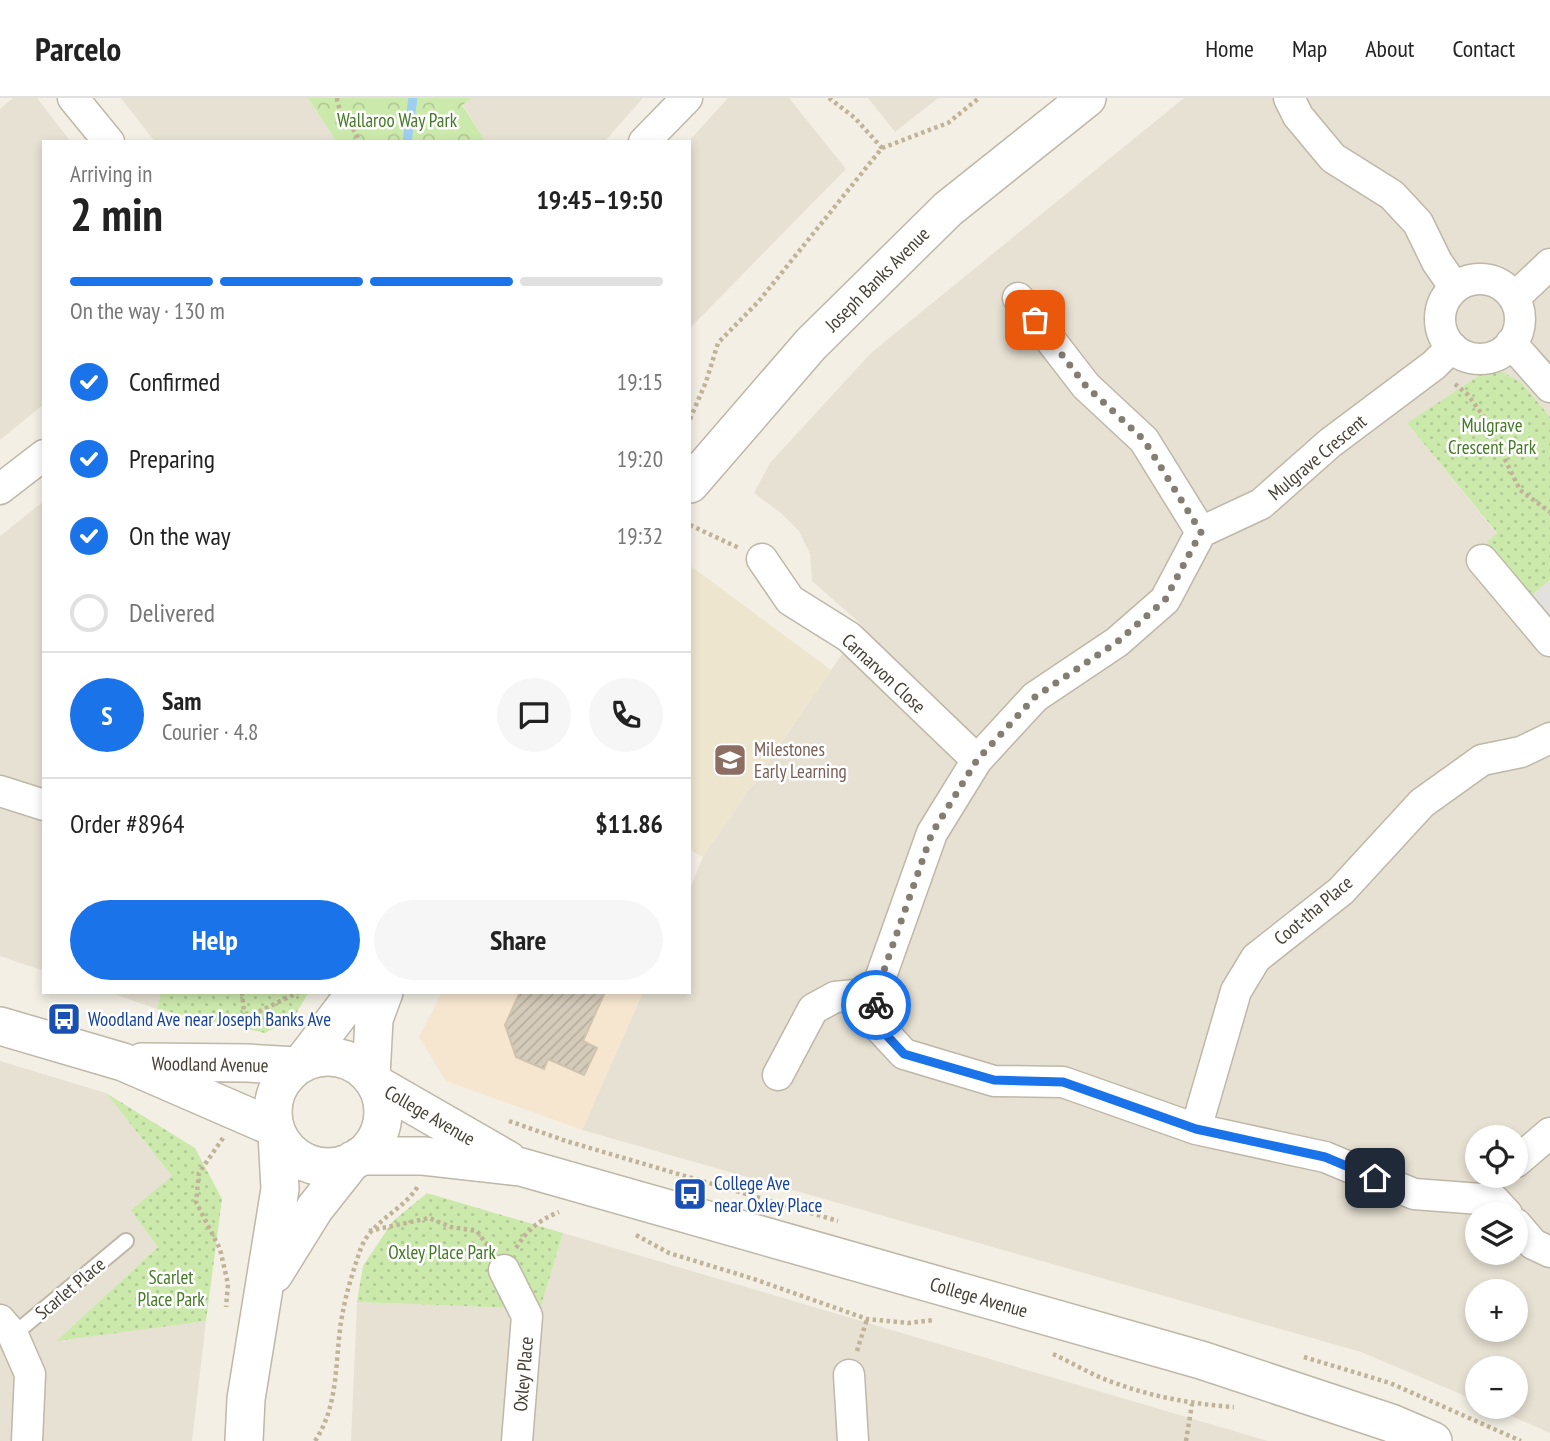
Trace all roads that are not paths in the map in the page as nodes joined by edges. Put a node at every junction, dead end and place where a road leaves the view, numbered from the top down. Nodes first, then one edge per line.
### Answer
1 (73, 98) edge
2 (687, 98) edge
3 (1087, 98) edge
4 (1289, 98) edge
5 (106, 140) edge
6 (646, 140) edge
7 (1550, 264) edge
8 (1455, 288) junction
9 (1018, 298) dead end
10 (1514, 298) junction
11 (1511, 344) junction
12 (1443, 356) junction
13 (1550, 387) edge
14 (42, 456) edge
15 (691, 483) edge
16 (0, 489) edge
17 (1201, 532) junction
18 (762, 559) road end
19 (1482, 560) dead end
20 (1550, 641) edge
21 (1550, 738) edge
22 (977, 760) junction
23 (0, 791) edge
24 (42, 804) edge
25 (876, 993) junction
26 (354, 994) edge
27 (383, 994) edge
28 (0, 1026) edge
29 (123, 1062) junction
30 (299, 1065) junction
31 (778, 1075) dead end
32 (373, 1081) junction
33 (1196, 1129) junction
34 (276, 1131) junction
35 (1550, 1133) edge
36 (1528, 1152) edge
37 (357, 1158) junction
38 (521, 1167) junction
39 (1503, 1197) edge
40 (1528, 1238) edge
41 (126, 1241) dead end
42 (1550, 1252) edge
43 (504, 1269) road end
44 (266, 1287) junction
45 (7, 1328) edge
46 (849, 1375) dead end
47 (27, 1441) edge
48 (244, 1441) edge
49 (517, 1441) edge
50 (853, 1441) edge
51 (1433, 1441) edge

1 - 5 street
2 - 6 street
3 - 15 street, Joseph Banks Avenue
4 - 8 street
7 - 10 street
8 - 10 street
8 - 12 street
9 - 17 street
10 - 11 street
11 - 12 street
11 - 13 street
12 - 17 street, Mulgrave Crescent
14 - 16 street
17 - 22 street
18 - 22 street, Carnarvon Close
19 - 20 street
21 - 33 street, Coot-tha Place
22 - 25 street
23 - 24 street
25 - 31 street
25 - 33 street
26 - 30 street
27 - 32 street
28 - 29 street, Woodland Avenue
29 - 30 street, Woodland Avenue
29 - 34 street, Woodland Avenue
30 - 32 street
30 - 34 street
32 - 37 street
32 - 38 street, College Avenue
33 - 39 street
34 - 37 street
34 - 44 street
35 - 36 street
37 - 38 street, College Avenue
37 - 44 street
38 - 51 street, College Avenue
40 - 42 street
41 - 45 lane, Scarlet Place
43 - 49 street, Oxley Place
44 - 48 street
45 - 47 street, Scarlet Place
46 - 50 street

